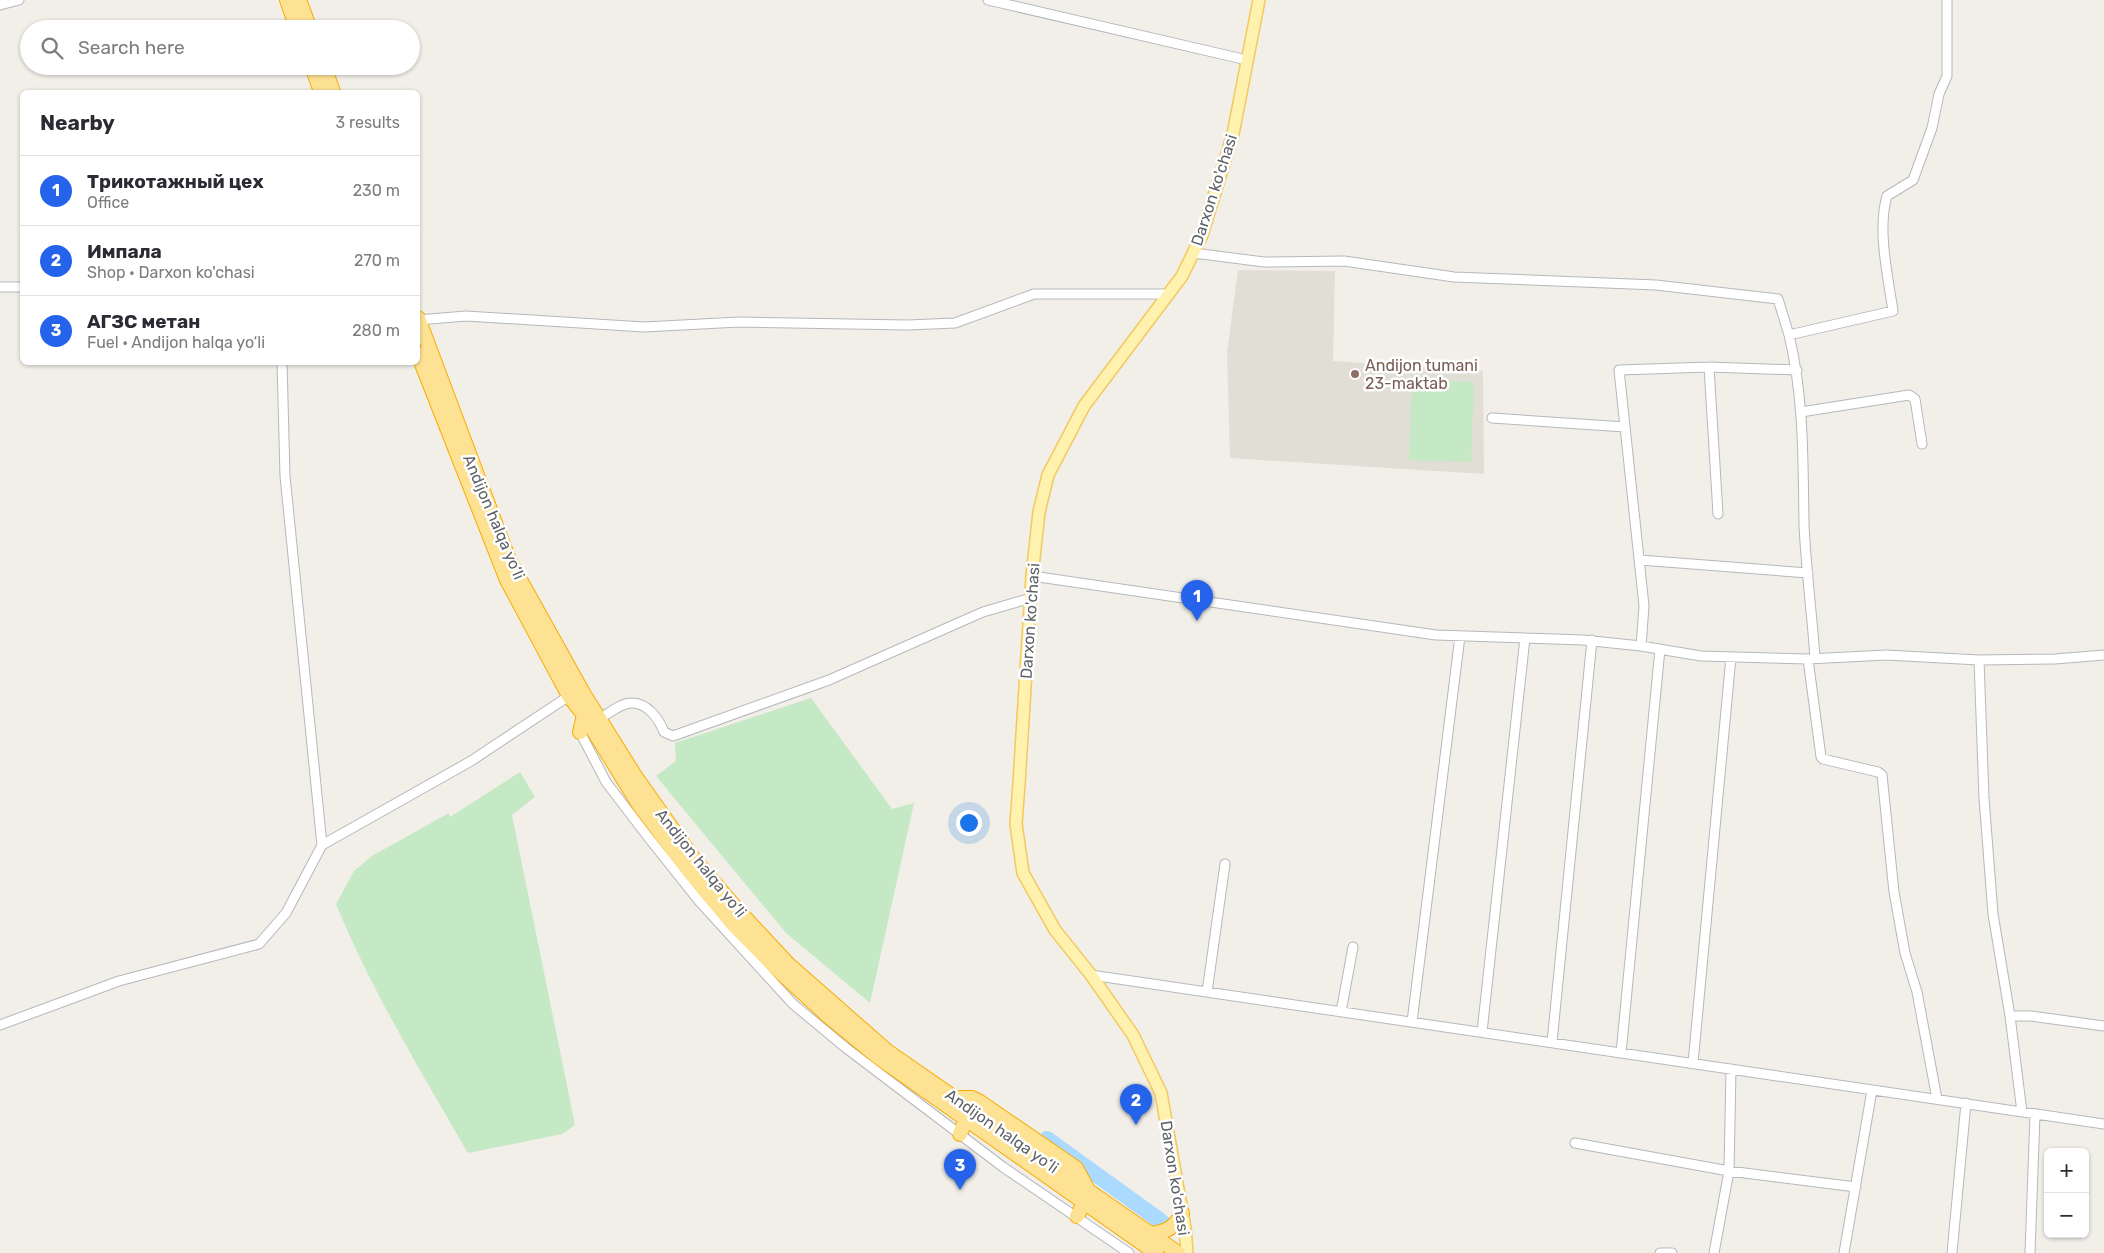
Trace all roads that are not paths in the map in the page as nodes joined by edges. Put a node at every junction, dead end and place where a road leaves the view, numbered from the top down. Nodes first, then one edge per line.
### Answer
1 (19, 0) edge
2 (287, 0) edge
3 (299, 0) edge
4 (988, 0) edge
5 (1260, 0) edge
6 (1947, 0) edge
7 (0, 4) edge
8 (294, 20) edge
9 (307, 20) edge
10 (1247, 60) junction
11 (315, 75) edge
12 (327, 75) edge
13 (320, 90) edge
14 (332, 90) edge
15 (1194, 253) junction
16 (0, 287) edge
17 (20, 287) edge
18 (1169, 294) junction
19 (420, 319) edge
20 (420, 324) edge
21 (1789, 335) junction
22 (420, 359) edge
23 (282, 365) edge
24 (1709, 367) junction
25 (1797, 370) junction
26 (1801, 412) junction
27 (1492, 418) dead end
28 (1624, 427) junction
29 (1922, 444) dead end
30 (1718, 514) dead end
31 (1640, 560) junction
32 (1808, 573) junction
33 (1032, 576) junction
34 (1031, 598) junction
35 (1460, 636) junction
36 (1525, 638) junction
37 (1592, 640) junction
38 (1641, 646) junction
39 (1660, 648) junction
40 (2104, 656) edge
41 (1731, 657) junction
42 (1811, 659) junction
43 (1979, 660) junction
44 (569, 696) junction
45 (584, 715) junction
46 (600, 719) junction
47 (580, 732) joint
48 (322, 845) junction
49 (1225, 864) dead end
50 (1352, 947) dead end
51 (1091, 975) junction
52 (1207, 992) junction
53 (1341, 1012) junction
54 (2010, 1016) junction
55 (1412, 1022) junction
56 (0, 1025) edge
57 (2104, 1026) edge
58 (1482, 1032) junction
59 (1552, 1042) junction
60 (1621, 1053) junction
61 (1692, 1063) junction
62 (1731, 1069) junction
63 (1872, 1090) junction
64 (1937, 1099) junction
65 (1966, 1104) junction
66 (2022, 1112) junction
67 (2036, 1114) junction
68 (966, 1121) junction
69 (2104, 1124) edge
70 (960, 1134) junction
71 (1575, 1143) dead end
72 (1729, 1171) junction
73 (1856, 1188) junction
74 (1086, 1197) junction
75 (1182, 1213) junction
76 (1077, 1216) junction
77 (1150, 1234) junction
78 (1129, 1253) edge
79 (1156, 1253) edge
80 (1178, 1253) edge
81 (1187, 1253) edge
82 (1660, 1253) edge
83 (1672, 1253) edge
84 (1714, 1253) edge
85 (1844, 1253) edge
86 (1952, 1253) edge
87 (2030, 1253) edge

1 - 7 street
2 - 8 highway
3 - 9 highway
4 - 10 street
5 - 10 main road, Darxon ko'chasi
6 - 21 street
10 - 15 main road, Darxon ko'chasi
11 - 13 highway
12 - 14 highway
15 - 18 main road, Darxon ko'chasi
15 - 21 street
16 - 17 street
18 - 19 street
18 - 33 main road, Darxon ko'chasi
20 - 46 highway, Andijon halqa yo‘li
21 - 25 street
22 - 44 highway, Andijon halqa yo‘li
23 - 48 street
24 - 25 street
24 - 28 street
24 - 30 street
25 - 26 street
26 - 29 street
26 - 32 street
27 - 28 street
28 - 31 street
31 - 32 street
31 - 38 street
32 - 42 street
33 - 34 main road, Darxon ko'chasi
33 - 35 street
34 - 46 street
34 - 51 main road, Darxon ko'chasi
35 - 36 street
35 - 55 street
36 - 37 street
36 - 58 street
37 - 38 street
37 - 59 street
38 - 39 street
39 - 41 street
39 - 60 street
40 - 43 street
41 - 42 street
41 - 61 street
42 - 43 street
42 - 64 street
43 - 54 street
44 - 45 highway, Andijon halqa yo‘li
44 - 48 street
45 - 47 highway
45 - 68 highway, Andijon halqa yo‘li
46 - 74 highway, Andijon halqa yo‘li
47 - 70 street
48 - 56 street
49 - 52 street
50 - 53 street
51 - 52 street
51 - 75 main road, Darxon ko'chasi
52 - 53 street
53 - 55 street
54 - 57 street
54 - 66 street
55 - 58 street
58 - 59 street
59 - 60 street
60 - 61 street
61 - 62 street
62 - 63 street
62 - 72 street
63 - 64 street
63 - 73 street
64 - 65 street
65 - 66 street
65 - 86 street
66 - 67 street
67 - 69 street
67 - 87 street
68 - 70 highway
68 - 74 highway, Andijon halqa yo‘li
70 - 76 street
71 - 72 street
72 - 73 street
72 - 84 street
73 - 85 street
74 - 76 highway
74 - 77 highway, Andijon halqa yo‘li
74 - 79 highway, Andijon halqa yo‘li
75 - 77 highway
75 - 81 main road, Darxon ko'chasi
76 - 78 street
77 - 80 highway, Andijon halqa yo‘li
82 - 83 street

